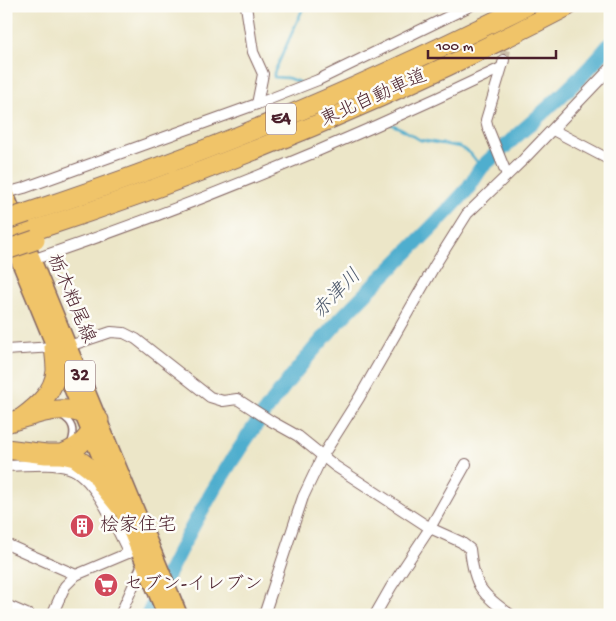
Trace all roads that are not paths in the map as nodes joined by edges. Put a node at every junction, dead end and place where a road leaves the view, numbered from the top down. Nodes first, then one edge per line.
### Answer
1 (246, 6) edge
2 (470, 6) edge
3 (526, 6) edge
4 (568, 6) edge
5 (610, 69) edge
6 (257, 104) junction
7 (553, 130) junction
8 (610, 160) edge
9 (507, 175) junction
10 (6, 194) edge
11 (6, 220) edge
12 (6, 228) edge
13 (34, 236) junction
14 (6, 240) edge
15 (6, 250) edge
16 (32, 260) junction
17 (61, 346) junction
18 (6, 350) edge
19 (47, 412) junction
20 (13, 421) edge
21 (90, 422) junction
22 (6, 449) edge
23 (62, 454) junction
24 (323, 456) junction
25 (466, 464) dead end
26 (6, 466) edge
27 (120, 506) junction
28 (430, 528) junction
29 (6, 544) edge
30 (144, 556) junction
31 (76, 576) junction
32 (6, 604) edge
33 (174, 613) edge
34 (29, 615) edge
35 (52, 615) edge
36 (120, 615) edge
37 (264, 615) edge
38 (375, 615) edge
39 (511, 615) edge

1 - 6 street
2 - 6 street
3 - 11 highway, 東北自動車道 / E4, bridge
4 - 13 highway, 東北自動車道 / E4
5 - 7 street
6 - 10 street
7 - 8 street
7 - 9 street
9 - 16 street
9 - 24 street
10 - 16 main road, 栃木粕尾線 / 32
12 - 17 main road, 栃木粕尾線 / 32
13 - 14 highway, 東北自動車道 / E4
13 - 15 highway, bridge
16 - 17 main road, 栃木粕尾線 / 32
17 - 18 street
17 - 20 highway
17 - 21 main road, 栃木粕尾線 / 32
17 - 24 street
19 - 20 highway
19 - 21 highway
19 - 23 lane
21 - 23 highway
21 - 27 main road, 栃木粕尾線 / 32
21 - 30 main road, 栃木粕尾線 / 32
22 - 23 highway
23 - 27 highway
24 - 28 street
24 - 37 street
25 - 28 street
26 - 30 street
27 - 30 main road, 栃木粕尾線 / 32
28 - 38 street
28 - 39 street
29 - 31 street
30 - 31 street
30 - 33 main road, 32
30 - 36 street
31 - 35 street
32 - 34 street

